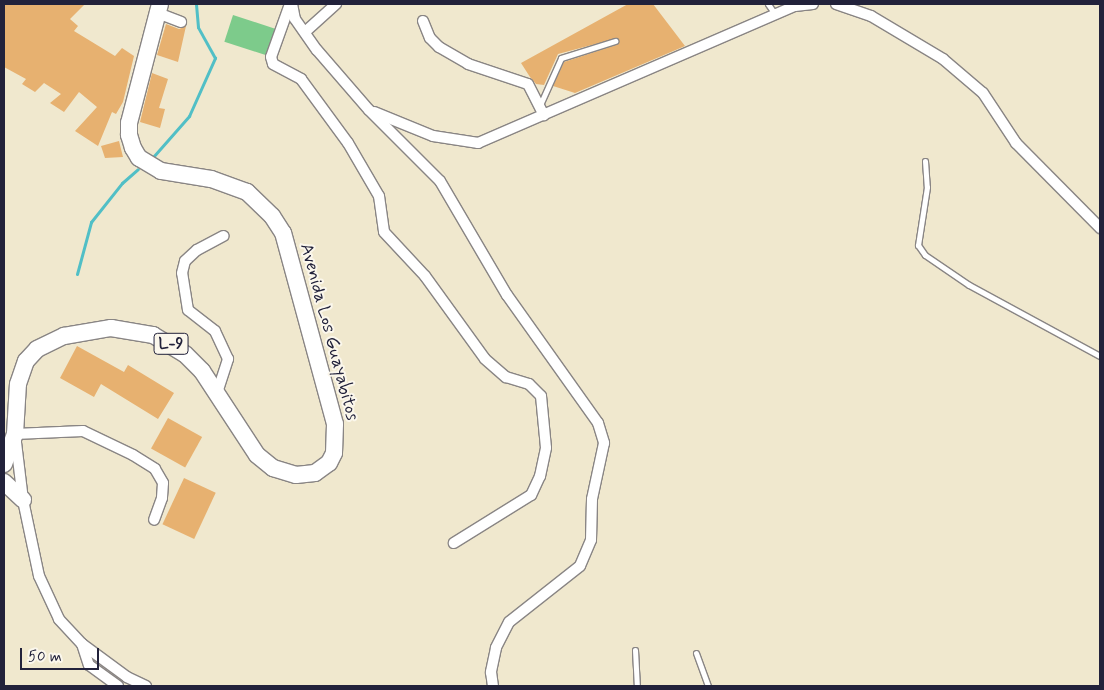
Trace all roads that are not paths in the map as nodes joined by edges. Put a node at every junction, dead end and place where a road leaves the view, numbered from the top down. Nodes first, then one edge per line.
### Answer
1 (291, 4) edge
2 (336, 4) edge
3 (768, 4) edge
4 (813, 4) edge
5 (836, 4) edge
6 (156, 7) edge
7 (775, 15) junction
8 (423, 21) dead end
9 (181, 22) dead end
10 (305, 32) junction
11 (615, 41) dead end
12 (369, 110) junction
13 (542, 110) junction
14 (925, 161) dead end
15 (1100, 228) edge
16 (223, 236) dead end
17 (1100, 356) edge
18 (217, 393) junction
19 (15, 434) junction
20 (4, 464) edge
21 (4, 482) edge
22 (23, 500) junction
23 (154, 520) dead end
24 (454, 543) dead end
25 (82, 644) junction
26 (635, 650) dead end
27 (696, 653) dead end
28 (118, 686) edge
29 (146, 686) edge
30 (493, 686) edge
31 (637, 686) edge
32 (708, 686) edge

1 - 10 street
1 - 24 street
2 - 10 street
3 - 7 lane
4 - 7 street
5 - 15 street
6 - 9 street
6 - 18 main road, Avenida Los Guayabitos / L-9
7 - 13 street
8 - 13 street
10 - 12 street
11 - 13 lane
12 - 13 street
12 - 30 street
14 - 17 lane
16 - 18 street
18 - 19 main road, Avenida Los Guayabitos / L-9
19 - 20 main road, Avenida Los Guayabitos / L-9
19 - 22 street
19 - 23 street
21 - 22 main road
22 - 25 street
25 - 28 street
25 - 29 street
26 - 31 lane
27 - 32 lane

